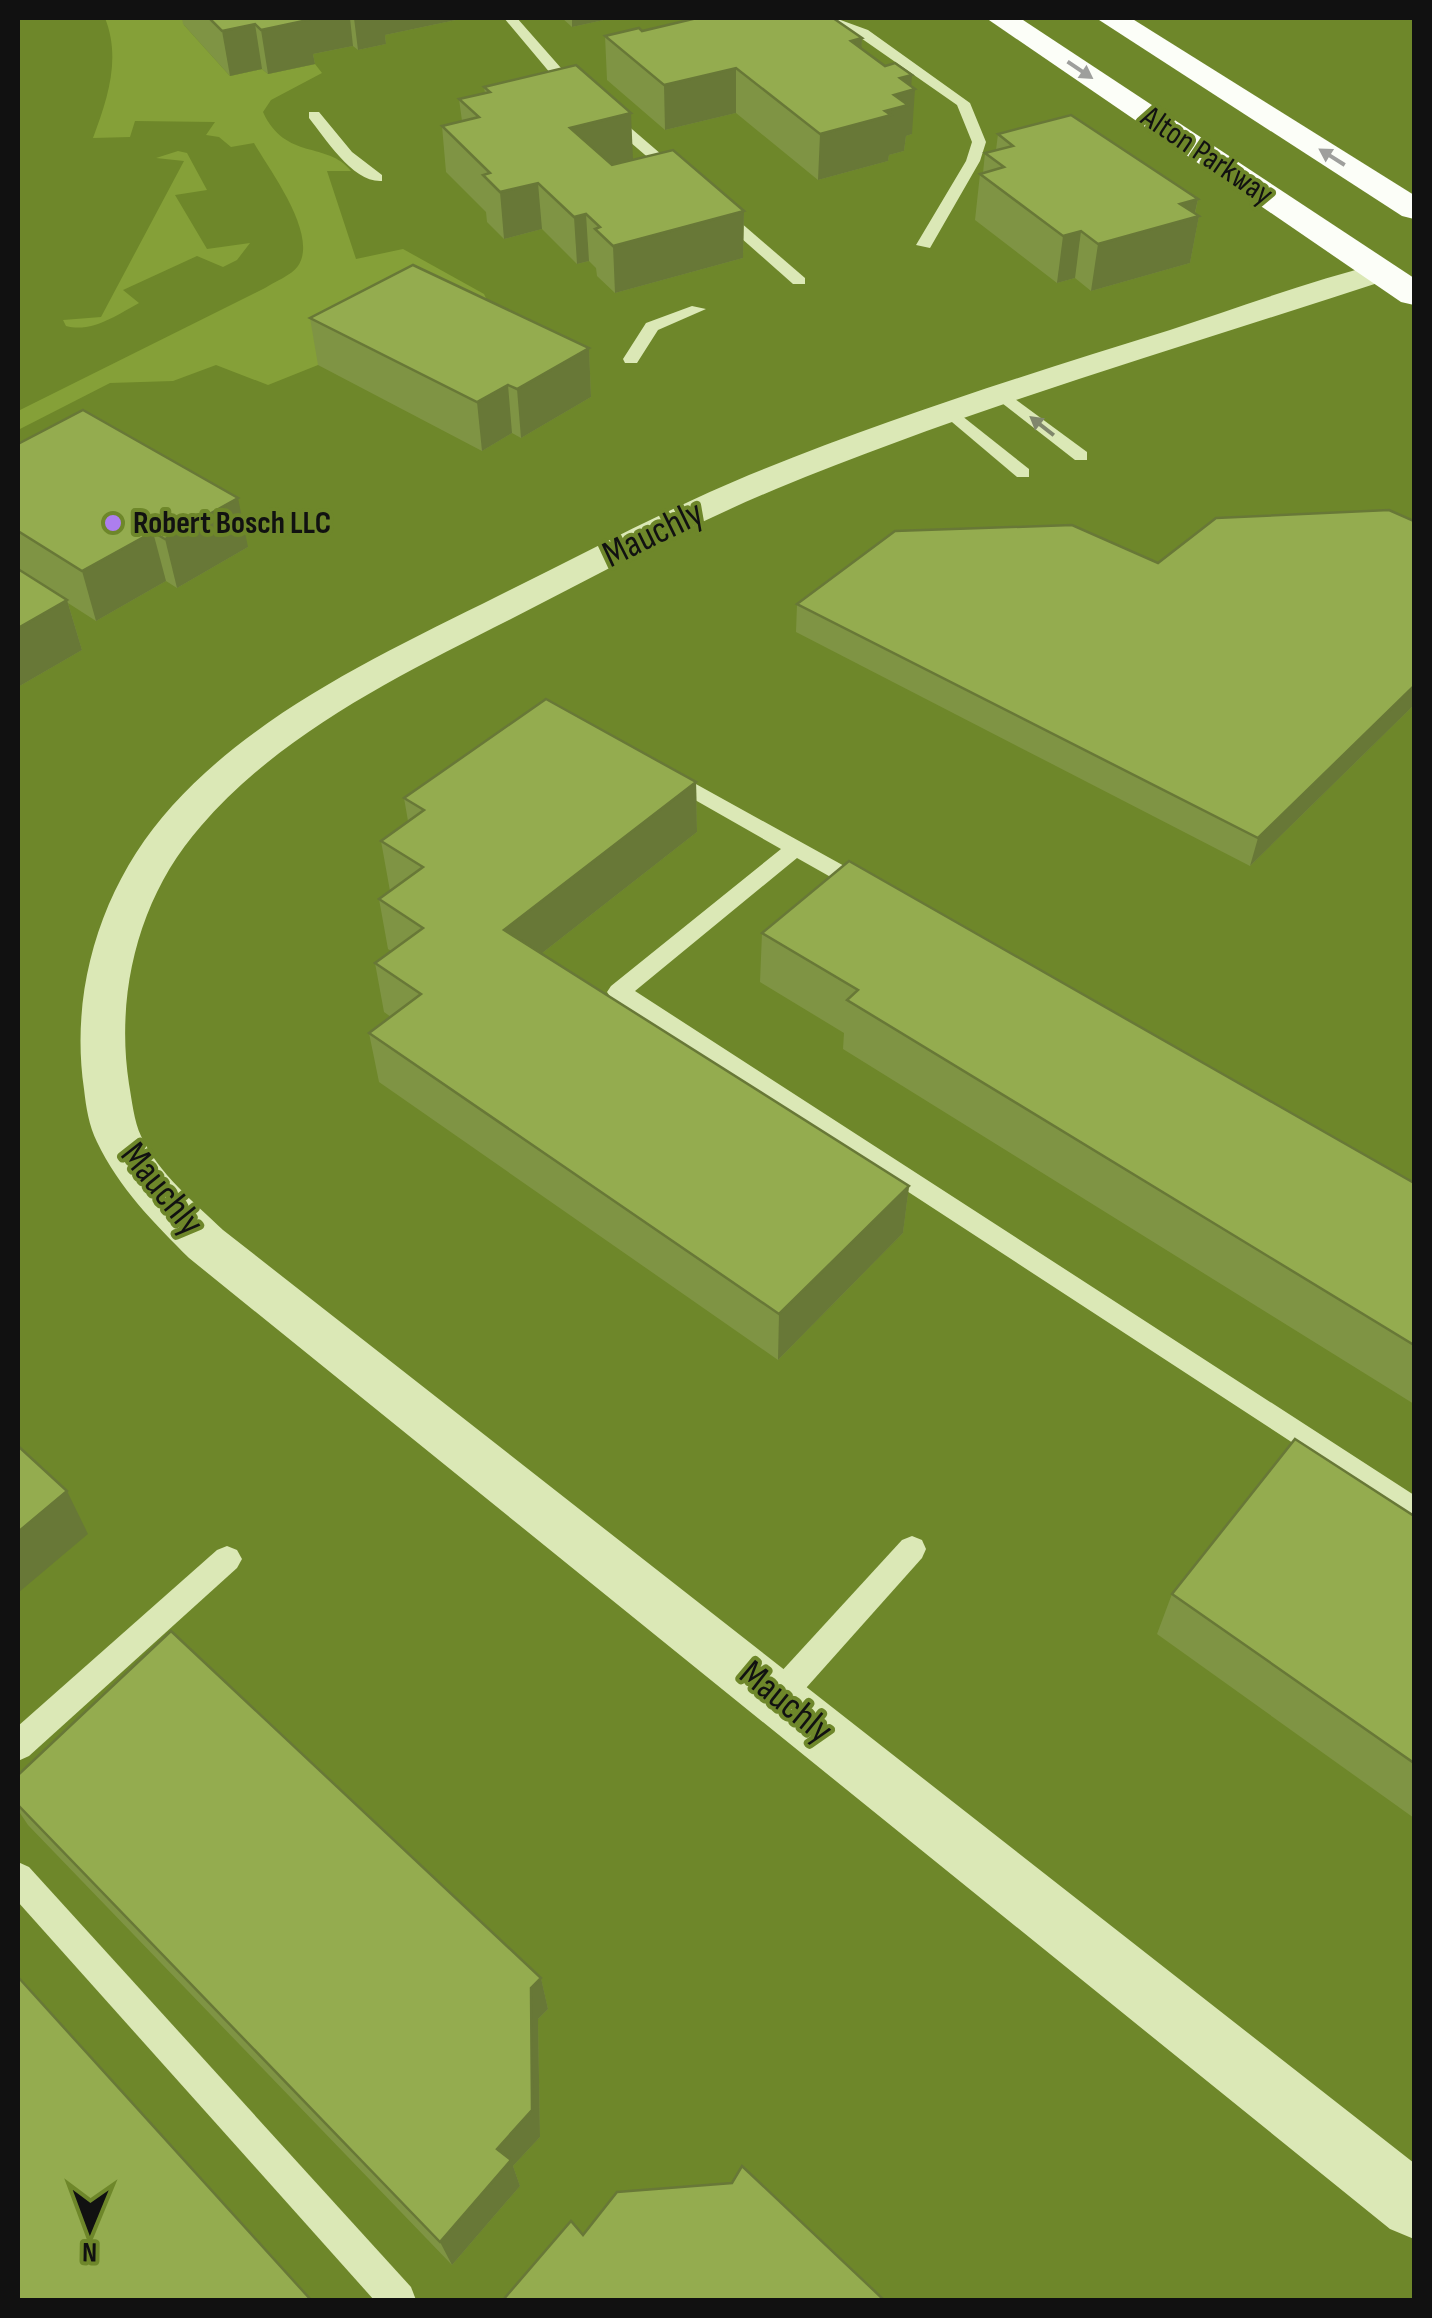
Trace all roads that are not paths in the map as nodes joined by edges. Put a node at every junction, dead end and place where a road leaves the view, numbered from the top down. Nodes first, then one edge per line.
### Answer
1 (510, 18) edge
2 (824, 18) edge
3 (1000, 18) edge
4 (1110, 18) edge
5 (314, 115) dead end
6 (378, 178) dead end
7 (690, 186) edge
8 (704, 198) edge
9 (1414, 209) edge
10 (924, 245) dead end
11 (799, 280) dead end
12 (1398, 283) edge
13 (698, 310) dead end
14 (631, 359) dead end
15 (1004, 396) junction
16 (952, 412) junction
17 (1081, 456) dead end
18 (1022, 473) dead end
19 (646, 763) edge
20 (796, 848) junction
21 (882, 897) edge
22 (1414, 1510) edge
23 (912, 1549) dead end
24 (227, 1559) dead end
25 (779, 1696) junction
26 (18, 1746) edge
27 (18, 1878) edge
28 (1414, 2205) edge
29 (398, 2300) edge

1 - 7 lane
2 - 10 lane
3 -> 12 main road, Alton Parkway
9 -> 4 main road, Alton Parkway
5 - 6 lane
8 - 11 lane
12 - 15 street, Mauchly
13 - 14 lane
15 - 16 street, Mauchly
17 -> 15 lane
16 - 18 lane
16 - 25 street, Mauchly
19 - 20 lane
20 - 21 lane
20 - 22 lane
23 - 25 lane
24 - 26 lane
25 - 28 street, Mauchly
27 - 29 lane

